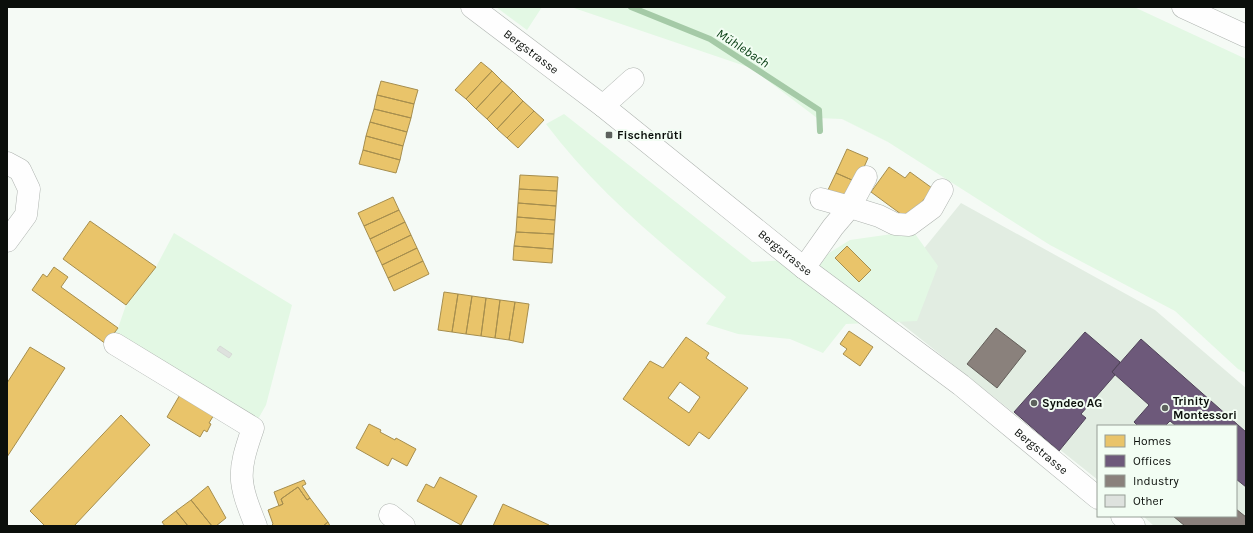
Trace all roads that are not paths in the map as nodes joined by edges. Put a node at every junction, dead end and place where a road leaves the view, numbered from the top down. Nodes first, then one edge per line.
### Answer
1 (472, 7) edge
2 (1183, 7) edge
3 (1246, 36) edge
4 (633, 79) dead end
5 (603, 106) junction
6 (7, 163) edge
7 (866, 177) dead end
8 (942, 190) dead end
9 (821, 199) dead end
10 (850, 207) junction
11 (7, 241) edge
12 (804, 268) junction
13 (115, 344) dead end
14 (1097, 497) edge
15 (1123, 517) edge
16 (256, 526) edge
17 (1134, 526) edge

1 - 5 main road, Bergstrasse
2 - 3 main road
4 - 5 main road
5 - 12 main road, Bergstrasse
6 - 11 main road
7 - 10 main road
8 - 10 main road
9 - 10 main road
10 - 12 main road
12 - 14 main road, Bergstrasse
13 - 16 main road
15 - 17 main road

